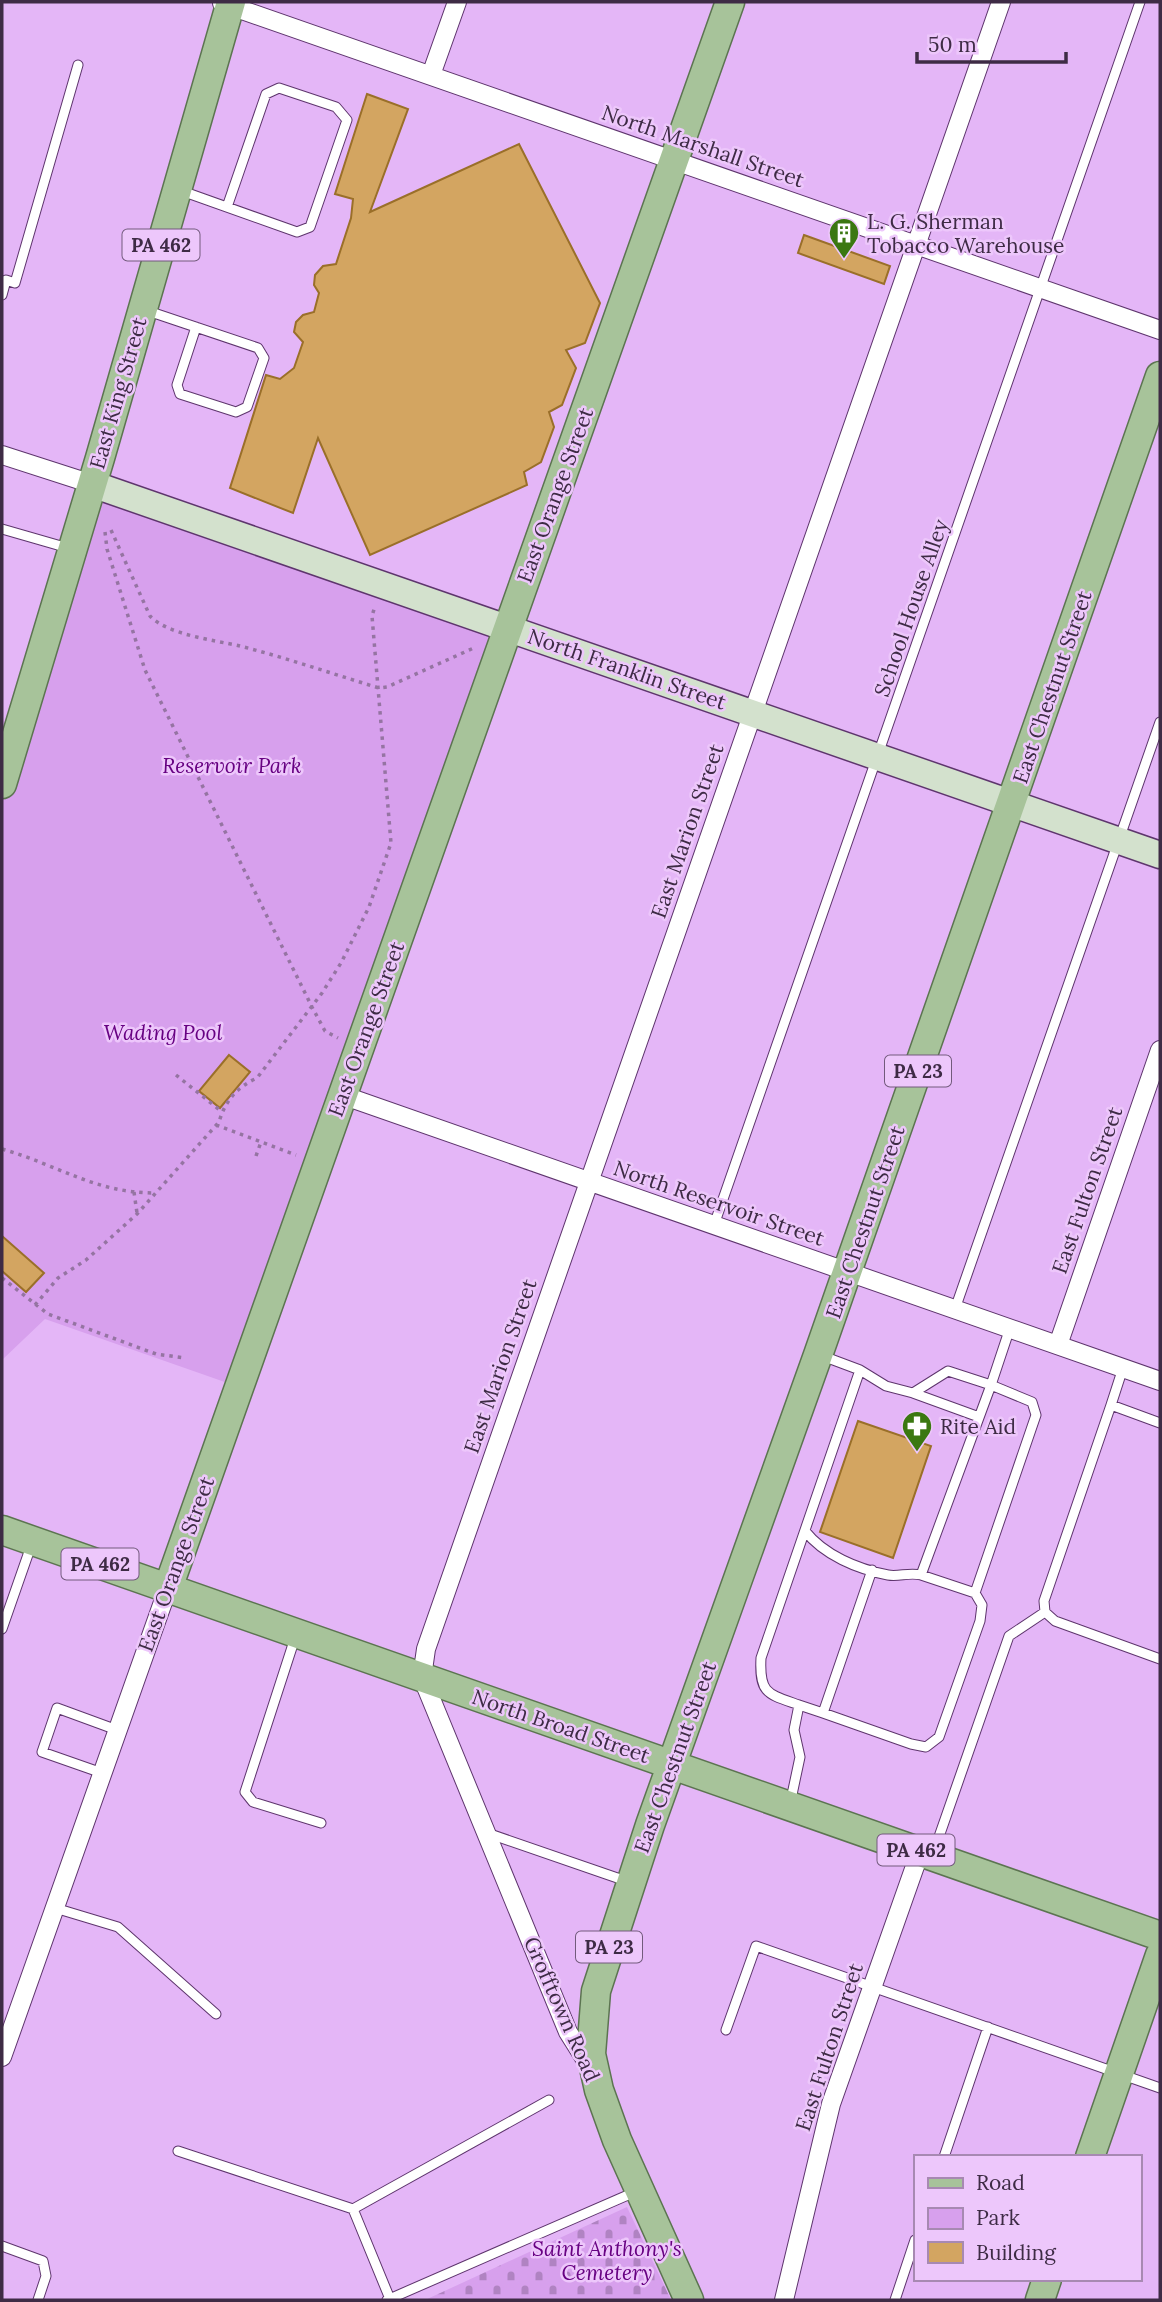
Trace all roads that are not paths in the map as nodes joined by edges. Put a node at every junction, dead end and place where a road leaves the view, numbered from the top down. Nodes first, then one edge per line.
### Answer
1 (457, 2) edge
2 (730, 2) edge
3 (1001, 2) edge
4 (1140, 2) edge
5 (227, 3) edge
6 (78, 65) dead end
7 (431, 75) junction
8 (674, 160) junction
9 (177, 189) junction
10 (227, 207) junction
11 (916, 245) junction
12 (1040, 288) junction
13 (2, 295) edge
14 (143, 309) junction
15 (196, 327) junction
16 (1160, 330) edge
17 (1160, 376) edge
18 (2, 455) edge
19 (92, 484) junction
20 (2, 529) edge
21 (73, 549) junction
22 (508, 628) junction
23 (753, 713) junction
24 (1160, 722) edge
25 (877, 757) junction
26 (2, 783) edge
27 (1011, 803) junction
28 (1118, 841) junction
29 (1160, 856) edge
30 (1160, 1051) edge
31 (342, 1095) junction
32 (589, 1182) junction
33 (714, 1225) junction
34 (847, 1272) junction
35 (955, 1309) junction
36 (1010, 1328) junction
37 (1058, 1345) junction
38 (818, 1355) junction
39 (1123, 1368) junction
40 (860, 1370) junction
41 (1160, 1381) edge
42 (991, 1385) junction
43 (913, 1393) junction
44 (1111, 1405) junction
45 (979, 1417) junction
46 (1160, 1423) edge
47 (2, 1530) edge
48 (805, 1531) junction
49 (33, 1541) junction
50 (872, 1570) junction
51 (921, 1575) junction
52 (168, 1588) junction
53 (975, 1593) junction
54 (1045, 1612) junction
55 (2, 1629) edge
56 (297, 1633) junction
57 (1160, 1659) edge
58 (422, 1677) junction
59 (799, 1705) junction
60 (823, 1713) junction
61 (117, 1730) junction
62 (673, 1765) junction
63 (102, 1773) junction
64 (790, 1806) junction
65 (321, 1824) dead end
66 (486, 1832) junction
67 (926, 1854) junction
68 (631, 1882) junction
69 (55, 1908) junction
70 (1160, 1936) edge
71 (1160, 1955) edge
72 (872, 1987) junction
73 (216, 2014) dead end
74 (988, 2028) junction
75 (726, 2030) dead end
76 (2, 2057) edge
77 (594, 2072) junction
78 (1119, 2073) junction
79 (1160, 2088) edge
80 (549, 2100) dead end
81 (178, 2151) dead end
82 (945, 2155) edge
83 (1091, 2155) edge
84 (638, 2190) junction
85 (353, 2209) junction
86 (914, 2243) edge
87 (2, 2246) edge
88 (1046, 2281) edge
89 (38, 2300) edge
90 (389, 2300) edge
91 (688, 2300) edge
92 (784, 2300) edge
93 (895, 2300) edge
94 (1040, 2300) edge

1 - 7 street
2 - 8 main road, East Orange Street
3 - 11 street, East Marion Street
4 - 12 lane, School House Alley
5 - 7 street, North Marshall Street
5 - 9 main road, East King Street / PA 462
6 - 13 lane
7 - 8 street, North Marshall Street
8 - 11 street, North Marshall Street
8 - 22 main road, East Orange Street
9 - 10 lane
9 - 14 main road, East King Street / PA 462
10 - 10 lane
11 - 12 street, North Marshall Street
11 - 23 street, East Marion Street
12 - 16 street, North Marshall Street
12 - 25 lane, School House Alley
14 - 15 lane
14 - 19 main road, East King Street / PA 462
15 - 15 lane
17 - 27 main road, East Chestnut Street / PA 23
18 - 19 street
19 - 21 main road, East King Street / PA 462
19 - 22 main road, North Franklin Street
20 - 21 lane
21 - 26 main road, East King Street / PA 462
22 - 23 main road, North Franklin Street
22 - 31 main road, East Orange Street
23 - 25 main road, North Franklin Street
23 - 32 street, East Marion Street
24 - 28 lane
25 - 27 main road, North Franklin Street
25 - 33 lane, School House Alley
27 - 28 main road, North Franklin Street
27 - 34 main road, East Chestnut Street / PA 23
28 - 29 main road, North Franklin Street
28 - 35 lane
30 - 37 street, East Fulton Street
31 - 32 street, North Reservoir Street
31 - 52 main road, East Orange Street
32 - 33 street, North Reservoir Street
32 - 58 street, East Marion Street
33 - 34 street, North Reservoir Street
34 - 35 street, North Reservoir Street
34 - 38 main road, East Chestnut Street / PA 23
35 - 36 street, North Reservoir Street
36 - 37 street, North Reservoir Street
36 - 42 lane
37 - 39 street, North Reservoir Street
38 - 40 lane
38 - 62 main road, East Chestnut Street / PA 23
39 - 41 street, North Reservoir Street
39 - 44 lane
40 - 43 lane
40 - 48 lane
42 - 43 lane
42 - 45 lane
42 - 53 lane
43 - 45 lane
44 - 46 lane
44 - 54 lane
45 - 51 lane
47 - 49 main road, North Broad Street / PA 462
48 - 50 lane
48 - 59 lane
49 - 52 main road, North Broad Street / PA 462
49 - 55 lane
50 - 51 lane
50 - 60 lane
51 - 53 lane
52 - 56 main road, North Broad Street / PA 462
52 - 61 street, East Orange Street
53 - 60 lane
54 - 57 lane
54 - 67 lane
56 - 58 main road, North Broad Street / PA 462
56 - 65 lane
58 - 62 main road, North Broad Street / PA 462
58 - 66 street, Grofftown Road
59 - 60 lane
59 - 64 lane
61 - 63 street, East Orange Street
61 - 63 lane
62 - 64 main road, North Broad Street / PA 462
62 - 68 main road, East Chestnut Street / PA 23
63 - 69 street, East Orange Street
64 - 67 main road, North Broad Street / PA 462
66 - 68 lane
66 - 77 street, Grofftown Road
67 - 70 main road, North Broad Street / PA 462
67 - 72 street, East Fulton Street
68 - 77 main road, East Chestnut Street / PA 23
69 - 73 lane
69 - 76 street, East Orange Street
71 - 78 main road
72 - 74 lane
72 - 75 lane
72 - 92 street, East Fulton Street
74 - 78 lane
74 - 82 lane
77 - 84 main road, Grofftown Road / PA 23
78 - 79 lane
78 - 83 main road
80 - 85 lane
81 - 85 lane
84 - 90 lane
84 - 91 main road, Grofftown Road / PA 23
85 - 90 lane
86 - 93 lane
87 - 89 lane
88 - 94 main road

